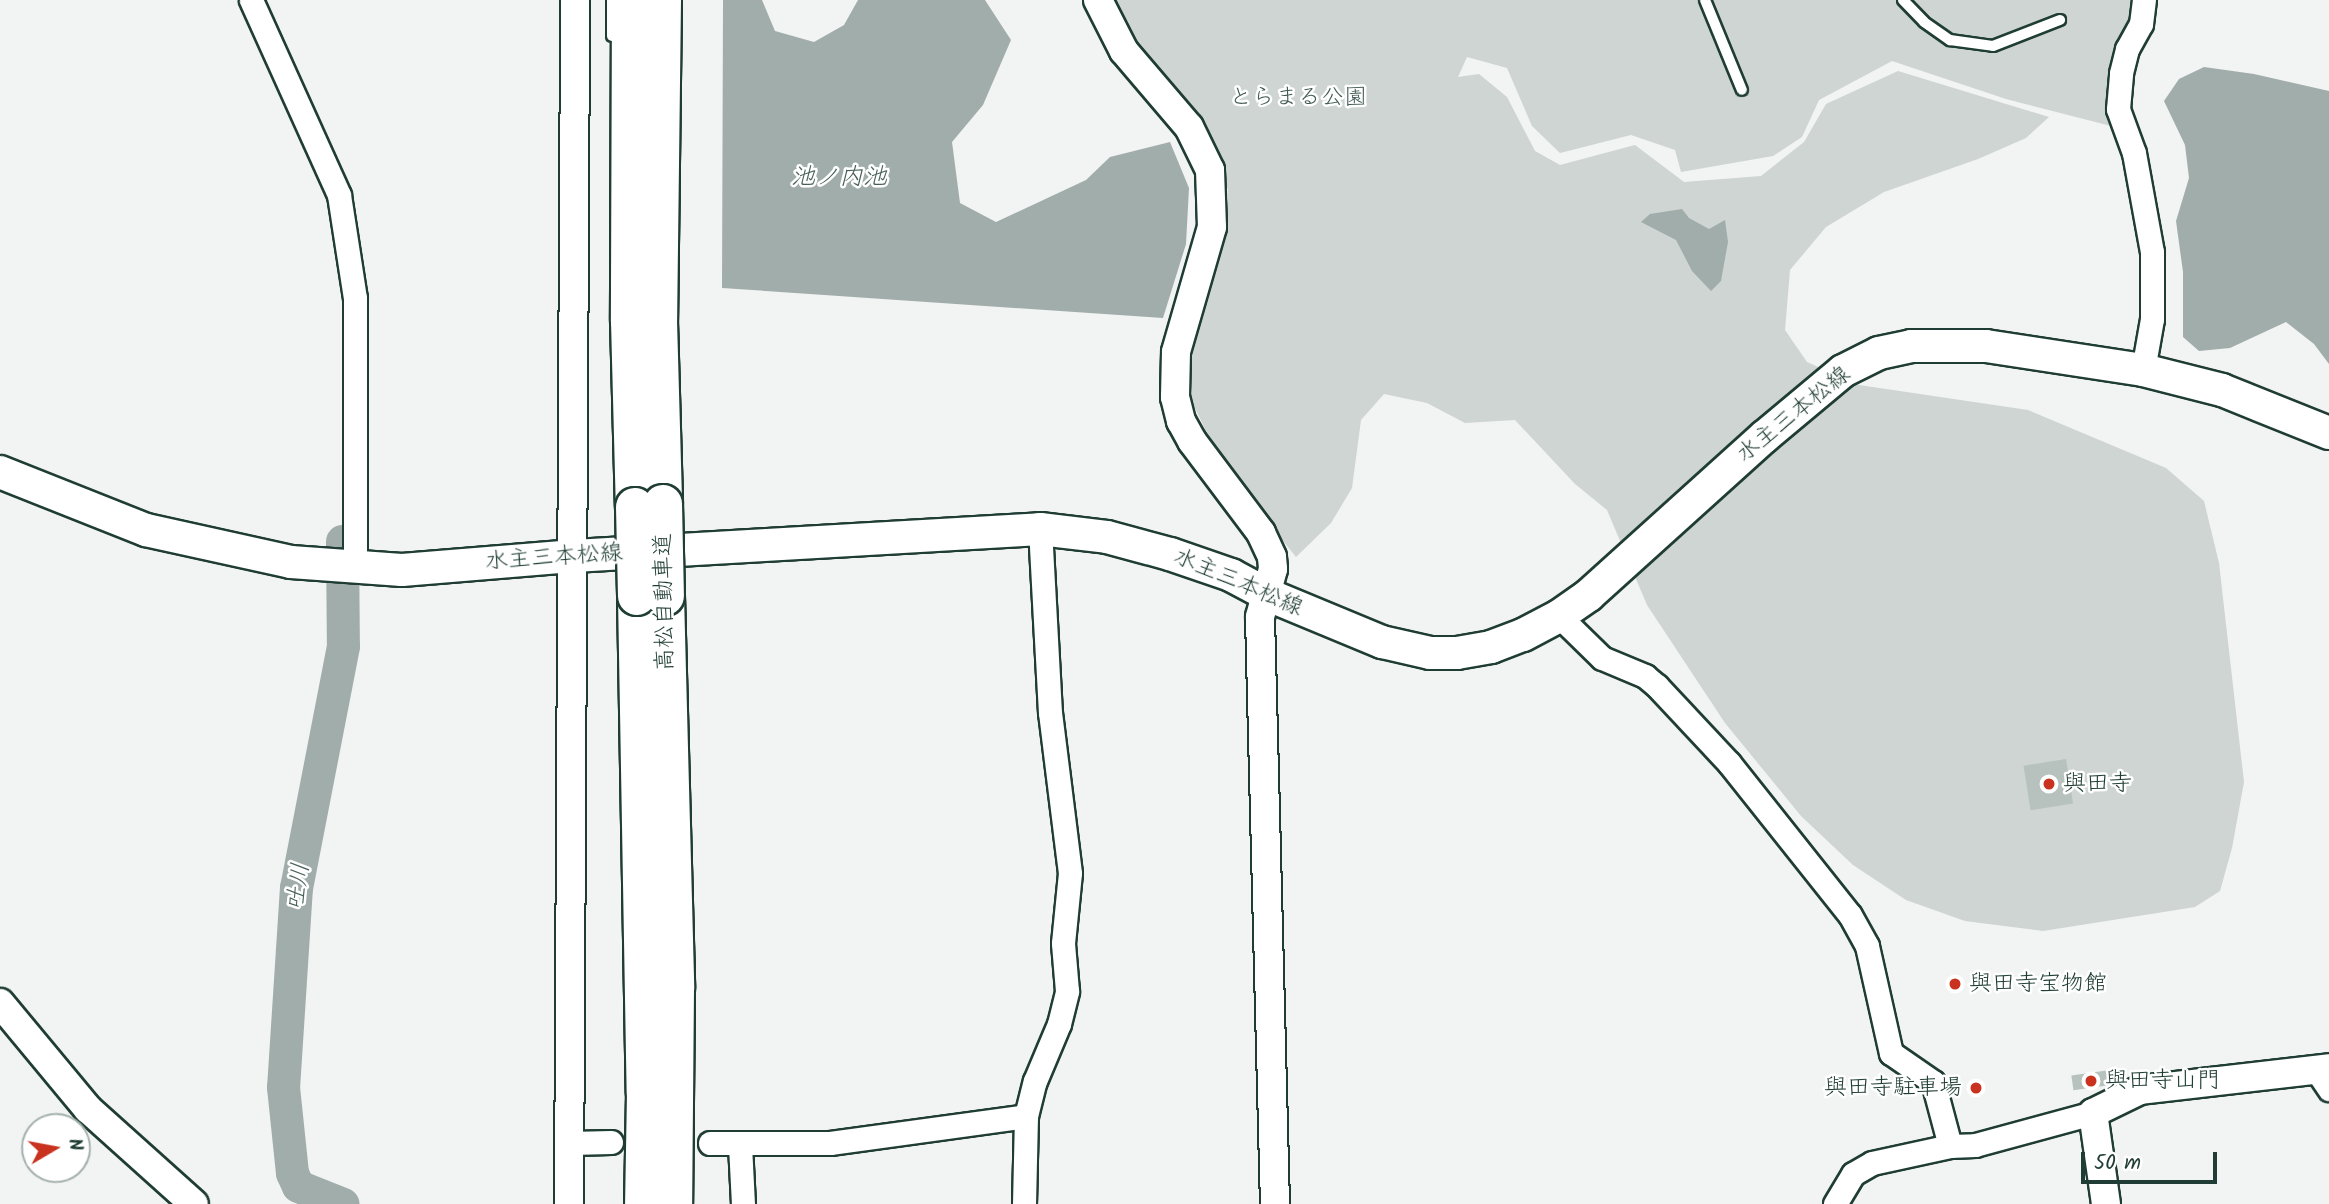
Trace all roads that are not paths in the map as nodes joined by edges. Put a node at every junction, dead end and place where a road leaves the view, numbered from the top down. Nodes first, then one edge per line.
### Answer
1 (251, 0) edge
2 (575, 0) edge
3 (612, 0) edge
4 (631, 0) edge
5 (662, 0) edge
6 (1098, 0) edge
7 (1705, 0) edge
8 (1903, 0) edge
9 (2144, 0) edge
10 (2060, 20) dead end
11 (612, 45) dead end
12 (1742, 90) dead end
13 (673, 163) dead end
14 (618, 205) dead end
15 (644, 321) junction
16 (2143, 370) junction
17 (2329, 433) edge
18 (0, 472) edge
19 (1040, 528) junction
20 (574, 556) junction
21 (355, 567) junction
22 (1266, 594) junction
23 (651, 596) junction
24 (1559, 616) junction
25 (0, 1003) edge
26 (2325, 1076) edge
27 (2093, 1113) junction
28 (1026, 1116) junction
29 (611, 1142) dead end
30 (570, 1143) junction
31 (710, 1143) dead end
32 (740, 1145) junction
33 (1950, 1146) junction
34 (194, 1204) edge
35 (569, 1204) edge
36 (644, 1204) edge
37 (674, 1204) edge
38 (743, 1204) edge
39 (1024, 1204) edge
40 (1275, 1204) edge
41 (1835, 1204) edge
42 (2106, 1204) edge

1 - 21 street
2 - 20 street
3 - 11 lane
4 - 15 highway, 高松自動車道
5 - 15 highway, 高松自動車道
6 - 22 street
7 - 12 lane
8 - 10 lane
9 - 16 street
13 - 15 lane
14 - 15 lane
15 - 23 highway, 高松自動車道, bridge
16 - 17 main road, 水主三本松線
16 - 24 main road, 水主三本松線
18 - 21 main road, 水主三本松線
19 - 20 main road, 水主三本松線
19 - 22 main road, 水主三本松線
19 - 28 street
20 - 21 main road, 水主三本松線
20 - 30 street
22 - 24 main road, 水主三本松線
22 - 40 street
23 - 36 highway, 高松自動車道
23 - 37 highway, 高松自動車道
24 - 33 street
25 - 34 street
26 - 27 street
27 - 33 street
27 - 42 street
28 - 32 street
28 - 39 street
29 - 30 street
30 - 35 street
31 - 32 street
32 - 38 street
33 - 41 street

